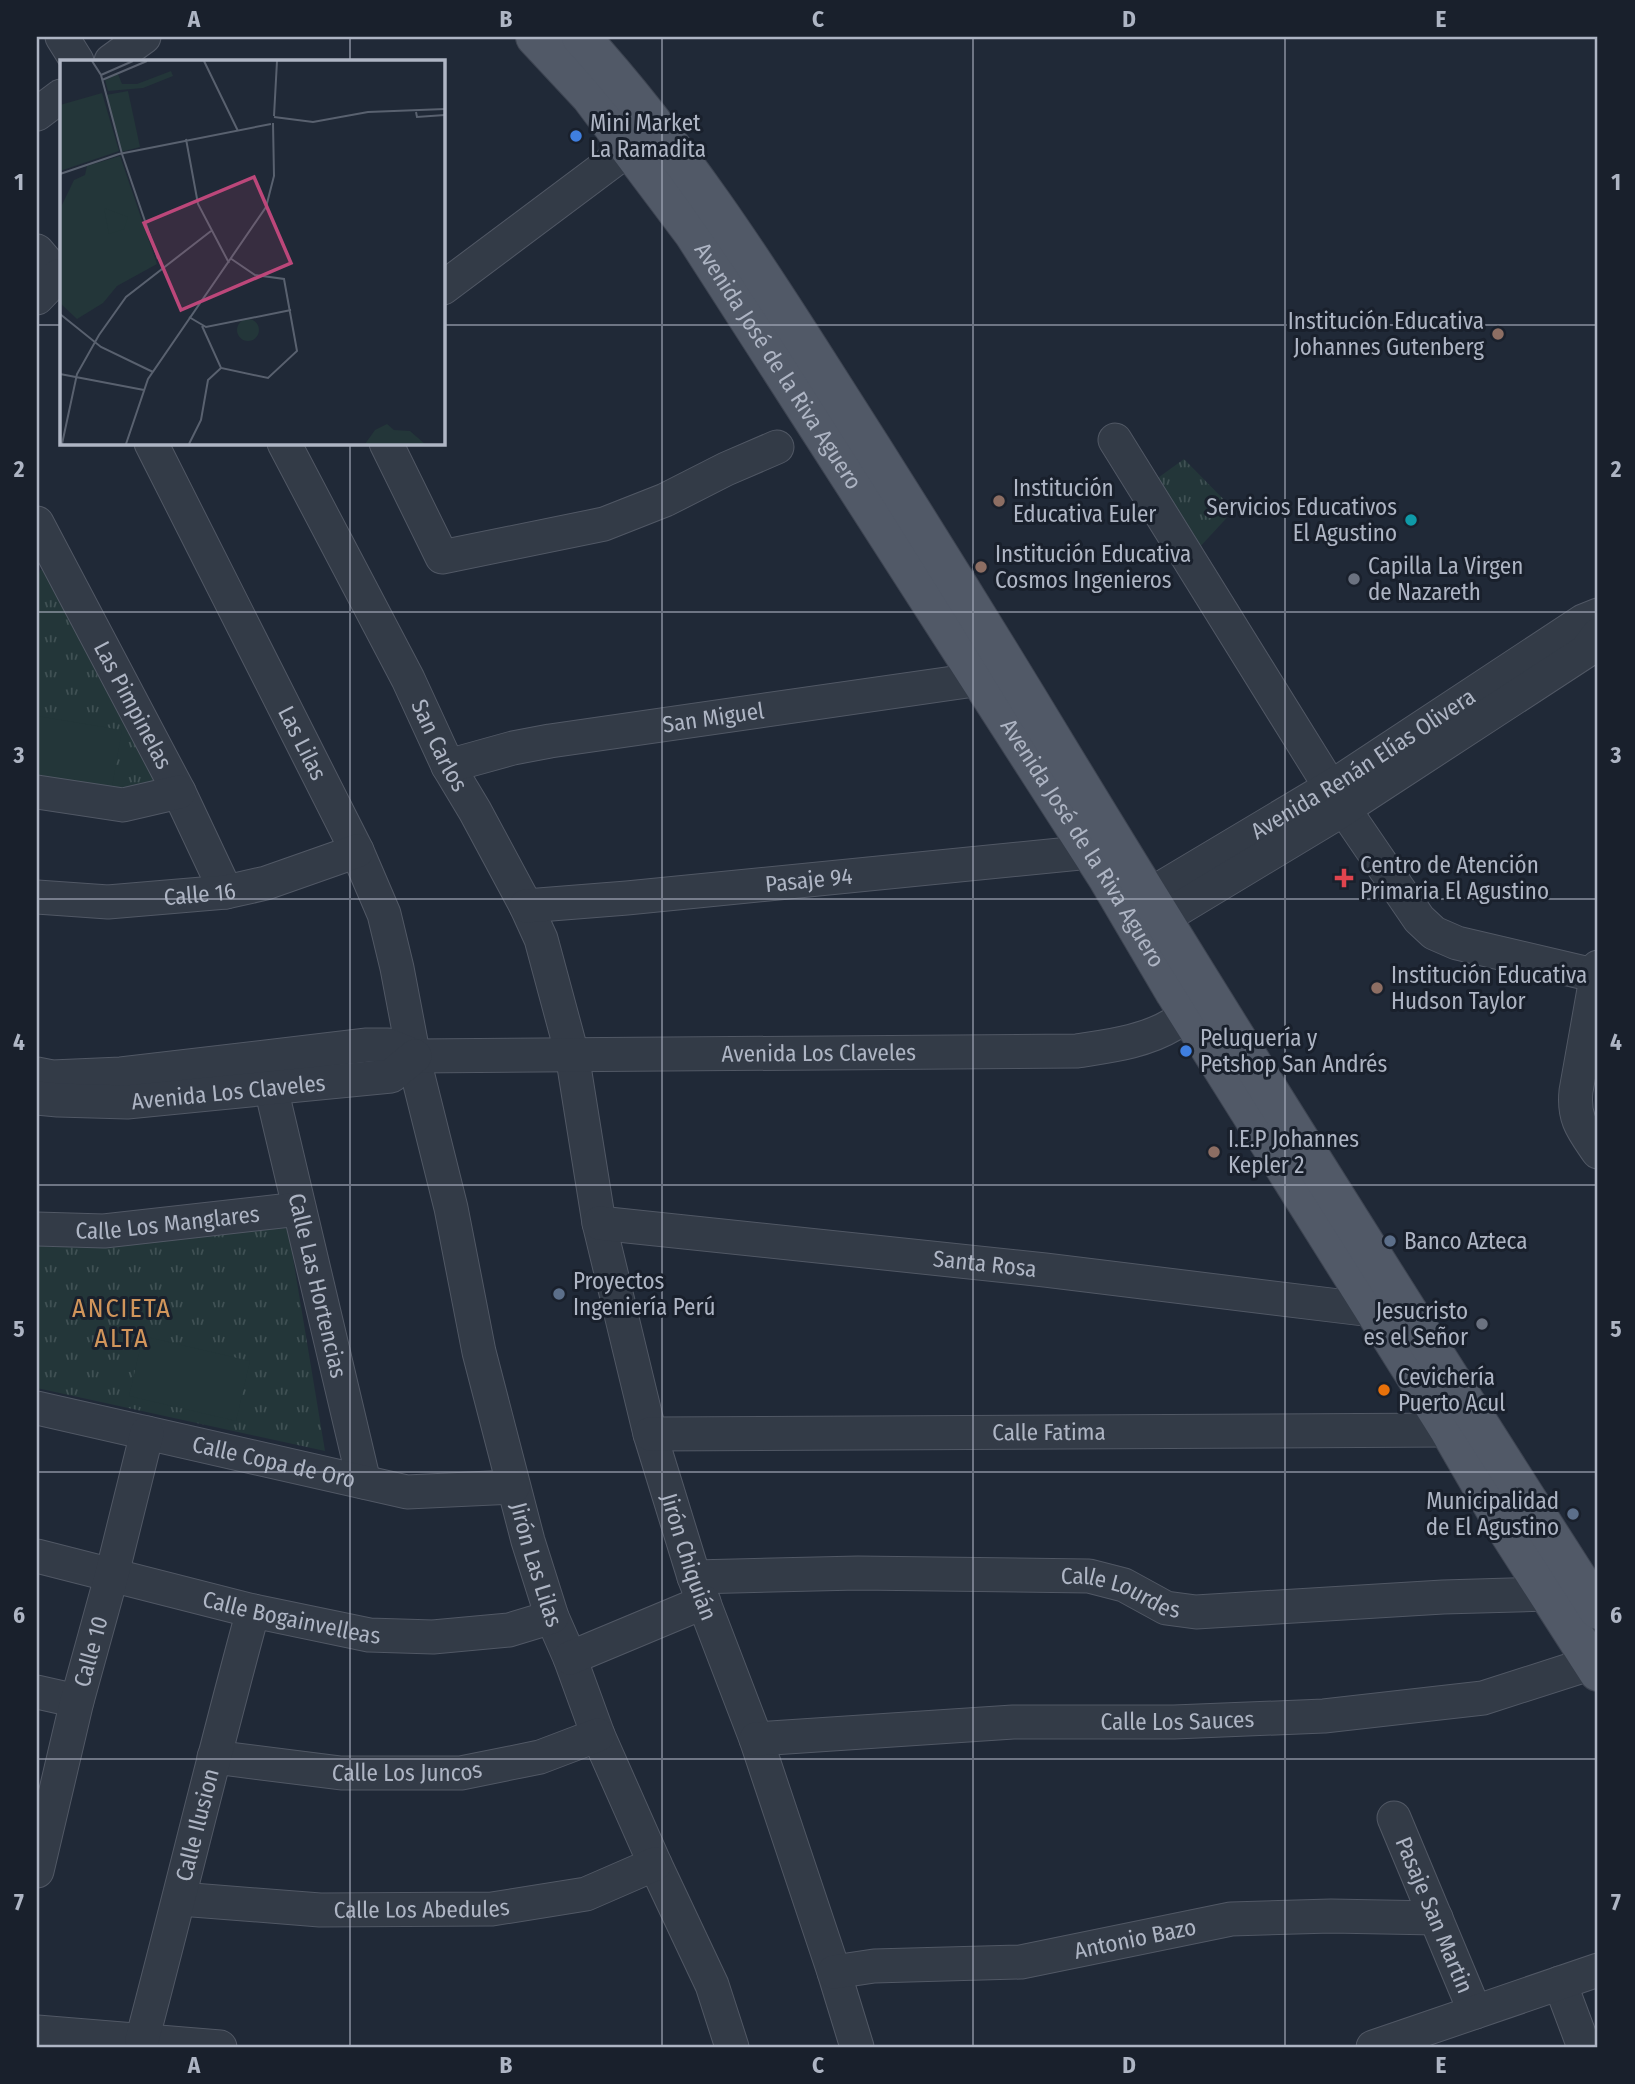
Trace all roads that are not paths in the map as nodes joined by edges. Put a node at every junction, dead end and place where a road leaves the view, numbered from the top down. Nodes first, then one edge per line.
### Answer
1 (62, 37) edge
2 (144, 37) edge
3 (535, 37) edge
4 (582, 37) edge
5 (77, 60) edge
6 (112, 60) edge
7 (60, 97) edge
8 (37, 114) edge
9 (630, 148) junction
10 (444, 287) edge
11 (1115, 440) dead end
12 (152, 444) edge
13 (285, 444) edge
14 (386, 444) edge
15 (777, 447) dead end
16 (39, 540) edge
17 (1598, 615) edge
18 (1598, 635) edge
19 (981, 679) junction
20 (1492, 697) junction
21 (449, 766) junction
22 (1053, 767) junction
23 (37, 792) edge
24 (179, 792) junction
25 (1337, 798) junction
26 (356, 851) junction
27 (1090, 852) junction
28 (226, 892) junction
29 (37, 897) edge
30 (526, 906) junction
31 (1144, 914) junction
32 (1598, 973) edge
33 (1199, 1006) junction
34 (572, 1054) junction
35 (415, 1056) junction
36 (37, 1074) edge
37 (271, 1087) junction
38 (37, 1098) edge
39 (1598, 1152) edge
40 (299, 1209) junction
41 (599, 1223) junction
42 (37, 1229) edge
43 (1372, 1310) junction
44 (37, 1408) edge
45 (1449, 1430) junction
46 (147, 1433) junction
47 (650, 1434) junction
48 (364, 1482) junction
49 (513, 1487) junction
50 (37, 1556) edge
51 (112, 1574) junction
52 (699, 1589) junction
53 (1548, 1594) junction
54 (1598, 1610) edge
55 (253, 1611) junction
56 (552, 1617) junction
57 (570, 1658) junction
58 (1595, 1667) edge
59 (37, 1692) edge
60 (77, 1700) junction
61 (598, 1735) junction
62 (756, 1740) junction
63 (214, 1756) junction
64 (1394, 1818) dead end
65 (655, 1864) junction
66 (37, 1871) edge
67 (180, 1899) junction
68 (1436, 1918) junction
69 (1598, 1970) edge
70 (834, 1972) junction
71 (1560, 1983) junction
72 (1475, 2012) junction
73 (37, 2032) edge
74 (1439, 2037) edge
75 (142, 2040) junction
76 (220, 2047) edge
77 (732, 2047) edge
78 (857, 2047) edge
79 (1373, 2047) edge
80 (1584, 2047) edge

1 - 5 street
2 - 6 street
3 - 9 main road, Avenida José de la Riva Aguero
4 - 22 main road, Avenida José de la Riva Aguero
7 - 8 street
9 - 10 street
9 - 19 main road, Avenida José de la Riva Aguero
11 - 25 street
12 - 26 street, Las Lilas
13 - 21 street, San Carlos
14 - 15 street
16 - 24 street, Las Pimpinelas
17 - 20 street, Avenida Renán Elías Olivera
18 - 20 street, Avenida Renán Elías Olivera
19 - 21 street, San Miguel
19 - 22 main road, Avenida José de la Riva Aguero
20 - 25 street, Avenida Renán Elías Olivera
21 - 30 street, San Carlos
22 - 27 main road, Avenida José de la Riva Aguero
22 - 31 main road, Avenida José de la Riva Aguero
23 - 24 street
24 - 28 street, Las Pimpinelas
25 - 31 street, Avenida Renán Elías Olivera
25 - 32 street
26 - 28 street, Calle 16
26 - 35 street, Las Lilas
27 - 30 street, Pasaje 94
27 - 31 main road, Avenida José de la Riva Aguero
28 - 29 street, Calle 16
30 - 34 street, San Carlos
31 - 33 main road, Avenida José de la Riva Aguero
32 - 39 street
33 - 34 street, Avenida Los Claveles
33 - 43 main road, Avenida José de la Riva Aguero
33 - 54 main road, Avenida José de la Riva Aguero
34 - 35 street, Avenida Los Claveles
34 - 41 street, Jirón Chiquián
35 - 36 street, Avenida Los Claveles
35 - 37 street, Avenida Los Claveles
35 - 49 street, Jirón Las Lilas
37 - 38 street, Avenida Los Claveles
37 - 40 street, Calle Las Hortencias
40 - 42 street, Calle Los Manglares
40 - 48 street, Calle Las Hortencias
41 - 43 street, Santa Rosa
41 - 47 street, Jirón Chiquián
43 - 45 main road, Avenida José de la Riva Aguero
44 - 46 street, Calle Copa de Oro
45 - 47 street, Calle Fatima
45 - 53 main road, Avenida José de la Riva Aguero
46 - 48 street, Calle Copa de Oro
46 - 51 street, Calle 10
47 - 52 street, Jirón Chiquián
48 - 49 street, Calle Copa de Oro
49 - 56 street, Jirón Las Lilas
50 - 51 street, Calle Bogainvelleas
51 - 55 street, Calle Bogainvelleas
51 - 60 street, Calle 10
52 - 53 street, Calle Lourdes
52 - 57 street, Calle Lourdes
52 - 62 street, Jirón Chiquián
53 - 58 main road, Avenida José de la Riva Aguero
55 - 56 street, Calle Bogainvelleas
55 - 63 street, Calle Ilusion
56 - 57 street, Jirón Las Lilas
57 - 61 street, Jirón Las Lilas
58 - 62 street, Calle Los Sauces
59 - 60 street
60 - 66 street, Calle 10
61 - 63 street, Calle Los Juncos
61 - 65 street, Jirón Las Lilas
62 - 70 street, Jirón Chiquián
63 - 67 street, Calle Ilusion
64 - 68 street, Pasaje San Martin
65 - 67 street, Calle Los Abedules
65 - 77 street, Jirón Las Lilas
67 - 75 street, Calle Ilusion
68 - 70 street, Antonio Bazo
68 - 72 street, Pasaje San Martin
69 - 71 street
70 - 78 street, Jirón Chiquián
71 - 72 street
71 - 80 street
72 - 74 street
73 - 75 street
74 - 79 street
75 - 76 street

